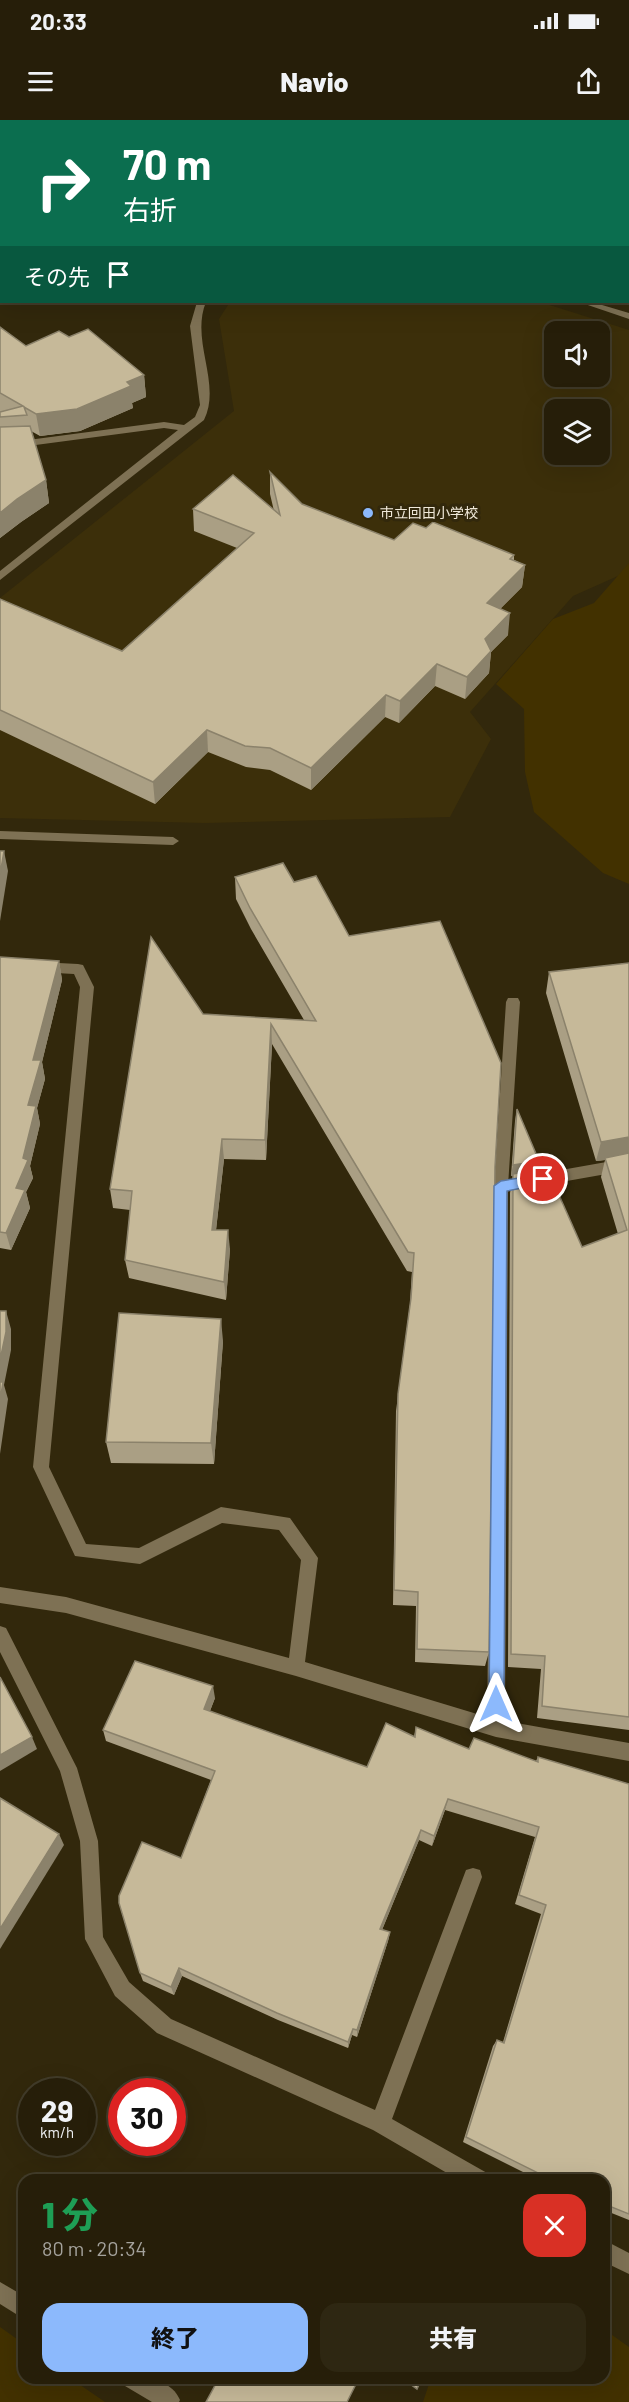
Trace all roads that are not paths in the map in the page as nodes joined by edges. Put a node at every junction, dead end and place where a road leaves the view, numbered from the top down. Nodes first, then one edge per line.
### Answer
1 (200, 303) edge
2 (587, 303) edge
3 (629, 316) edge
4 (188, 429) junction
5 (0, 444) edge
6 (0, 577) edge
7 (0, 835) edge
8 (173, 842) dead end
9 (0, 964) edge
10 (513, 1002) dead end
11 (629, 1164) edge
12 (512, 1184) junction
13 (0, 1596) edge
14 (0, 1634) edge
15 (296, 1668) junction
16 (496, 1728) junction
17 (629, 1752) edge
18 (473, 1877) dead end
19 (380, 2123) junction
20 (469, 2174) edge
21 (610, 2253) edge
22 (629, 2264) edge
23 (0, 2292) edge
24 (18, 2303) edge
25 (143, 2384) edge
26 (169, 2400) dead end

1 - 4 street
2 - 3 street
4 - 5 street
4 - 6 street
7 - 8 street
9 - 15 street
10 - 12 street
11 - 12 street
12 - 16 street
13 - 15 street
14 - 19 street
15 - 16 street
16 - 17 street
18 - 19 street
19 - 20 street
21 - 22 street
23 - 24 street
25 - 26 street

